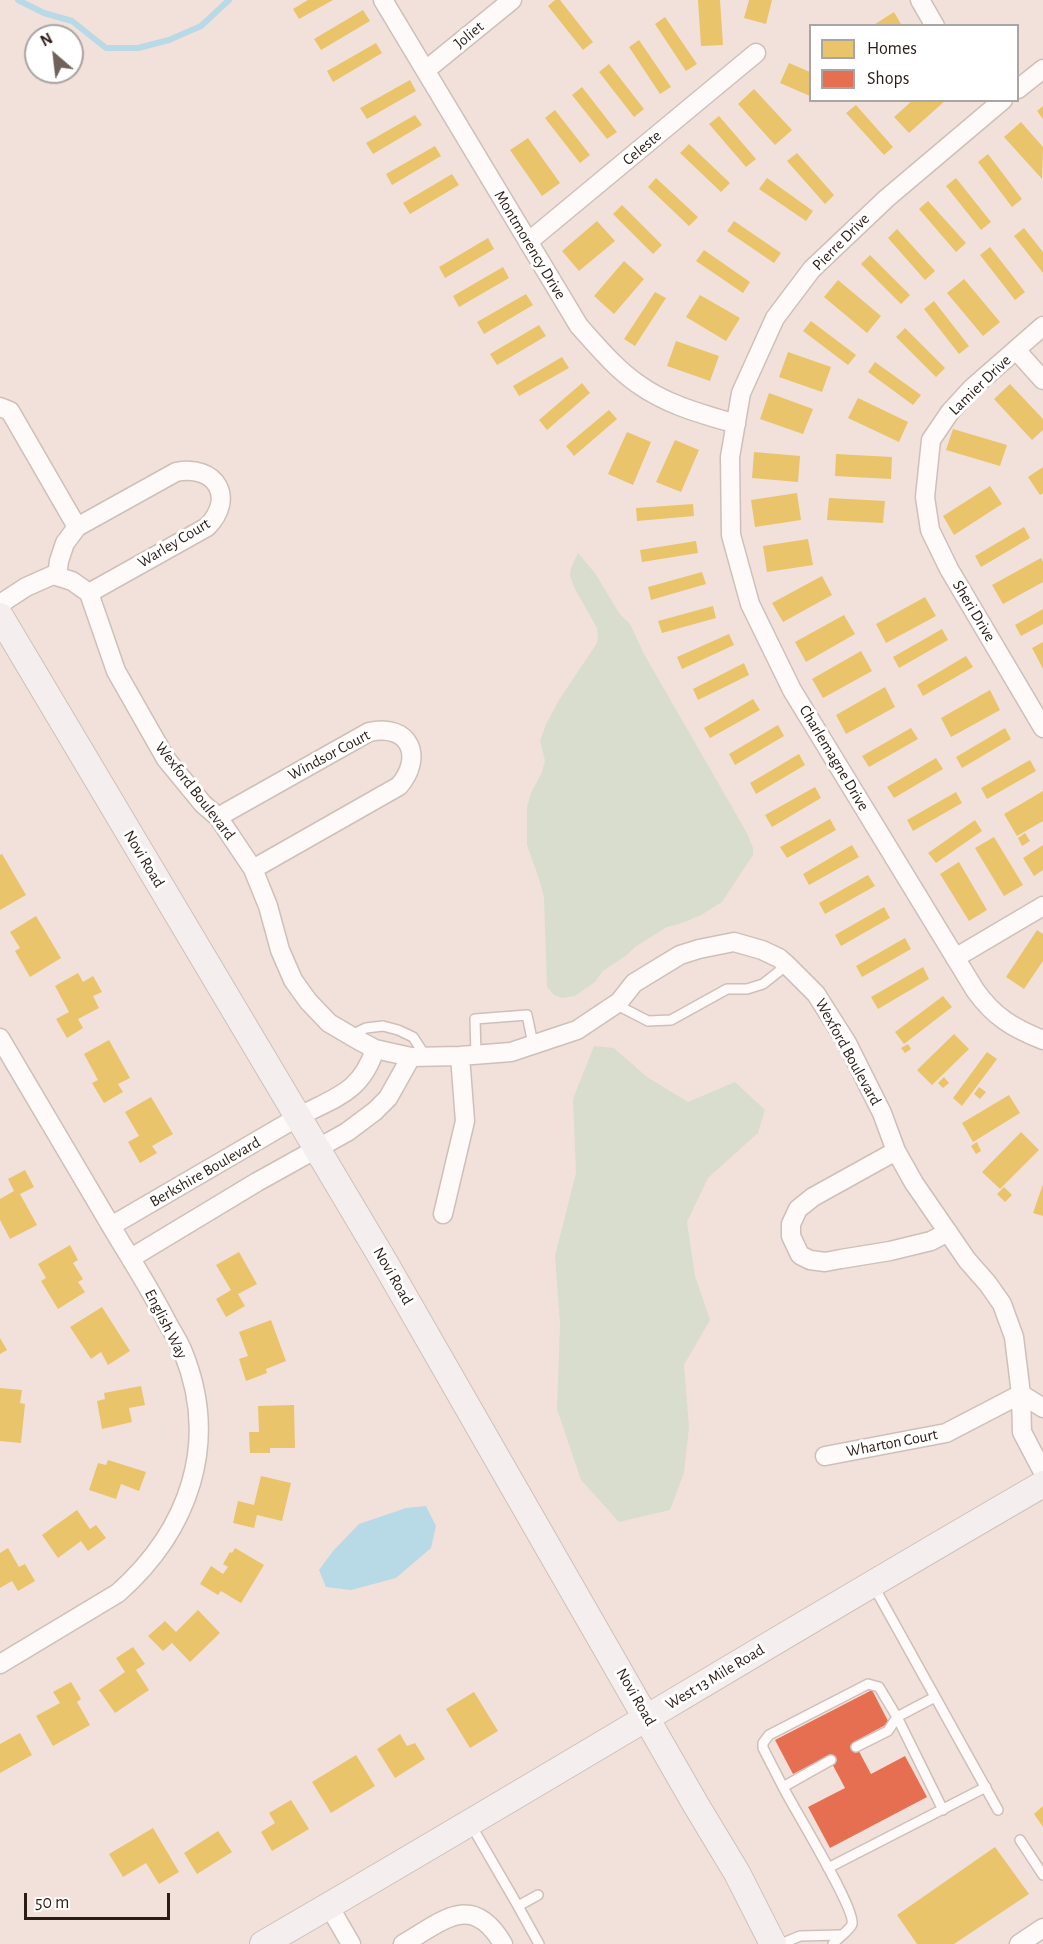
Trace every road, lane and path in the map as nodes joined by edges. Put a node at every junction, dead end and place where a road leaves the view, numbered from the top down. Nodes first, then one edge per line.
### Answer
1 (383, 0) edge
2 (512, 0) edge
3 (920, 0) edge
4 (934, 24) edge
5 (756, 54) dead end
6 (1043, 69) edge
7 (426, 70) junction
8 (1019, 87) edge
9 (983, 107) edge
10 (528, 242) junction
11 (1043, 326) edge
12 (1016, 350) junction
13 (1043, 380) edge
14 (0, 407) edge
15 (736, 424) junction
16 (926, 487) joint
17 (78, 527) junction
18 (57, 576) junction
19 (89, 593) junction
20 (0, 604) edge
21 (0, 616) edge
22 (1043, 728) edge
23 (218, 817) junction
24 (253, 869) junction
25 (1043, 906) edge
26 (955, 958) junction
27 (787, 965) junction
28 (615, 1004) junction
29 (351, 1036) junction
30 (0, 1038) edge
31 (1043, 1040) edge
32 (533, 1044) junction
33 (375, 1049) junction
34 (468, 1056) junction
35 (419, 1057) junction
36 (298, 1117) junction
37 (317, 1150) junction
38 (896, 1150) junction
39 (443, 1214) dead end
40 (111, 1226) junction
41 (948, 1232) junction
42 (131, 1258) junction
43 (1021, 1395) junction
44 (1043, 1407) edge
45 (825, 1456) dead end
46 (1043, 1472) edge
47 (1043, 1484) edge
48 (872, 1583) junction
49 (0, 1664) edge
50 (935, 1697) junction
51 (647, 1717) junction
52 (897, 1717) junction
53 (856, 1747) dead end
54 (831, 1760) dead end
55 (783, 1787) junction
56 (986, 1787) junction
57 (943, 1810) junction
58 (998, 1810) dead end
59 (470, 1823) junction
60 (1020, 1840) dead end
61 (828, 1868) junction
62 (1043, 1875) edge
63 (538, 1895) dead end
64 (329, 1906) junction
65 (518, 1906) junction
66 (1043, 1928) edge
67 (840, 1935) junction
68 (263, 1944) edge
69 (351, 1944) edge
70 (403, 1944) edge
71 (503, 1944) edge
72 (539, 1944) edge
73 (773, 1944) edge
74 (781, 1944) edge
75 (833, 1944) edge
76 (1019, 1944) edge

1 - 7 street, Montmorency Drive
2 - 7 street, Joliet
3 - 4 street
5 - 10 street, Celeste
6 - 8 street
7 - 10 street, Montmorency Drive
9 - 15 street, Pierre Drive
10 - 15 street, Montmorency Drive
11 - 12 street, Lamier Drive
12 - 13 street
12 - 16 street, Lamier Drive
14 - 17 street
15 - 26 street, Charlemagne Drive
16 - 22 street, Sheri Drive
17 - 18 street
17 - 19 street, Warley Court
18 - 19 street
18 - 20 street
19 - 23 street, Wexford Boulevard
21 - 36 main road, Novi Road
23 - 24 street, Wexford Boulevard
23 - 24 street, Windsor Court
24 - 29 street, Wexford Boulevard
25 - 26 street
26 - 31 street, Charlemagne Drive
27 - 28 lane
27 - 28 street, Wexford Boulevard
27 - 38 street, Wexford Boulevard
28 - 32 street, Wexford Boulevard
29 - 33 street, Wexford Boulevard
29 - 35 lane
30 - 40 street, English Way
32 - 34 street, Wexford Boulevard
32 - 34 lane
33 - 35 street, Wexford Boulevard
33 - 36 street, Berkshire Boulevard
34 - 35 street, Wexford Boulevard
34 - 39 street
35 - 37 street
36 - 37 main road, Novi Road
36 - 40 street, Berkshire Boulevard
37 - 42 street
37 - 51 main road, Novi Road
38 - 41 street, Wexford Boulevard
38 - 41 street
40 - 42 street, English Way
41 - 43 street, Wexford Boulevard
42 - 49 street, English Way
43 - 44 street
43 - 45 street, Wharton Court
43 - 46 street, Wexford Boulevard
47 - 48 main road, West 13 Mile Road
48 - 50 lane
48 - 51 main road, West 13 Mile Road
50 - 52 lane
50 - 56 lane
51 - 59 main road, West 13 Mile Road
51 - 73 main road, Novi Road
52 - 53 lane
52 - 55 lane
52 - 57 lane
54 - 55 lane
55 - 61 lane
56 - 57 lane
56 - 58 lane
57 - 61 lane
59 - 64 main road, West 13 Mile Road
59 - 65 lane
60 - 62 lane
61 - 67 lane
63 - 65 lane
64 - 68 main road, West 13 Mile Road
64 - 69 street
65 - 72 lane
66 - 76 street
67 - 74 lane
67 - 75 lane
70 - 71 street

